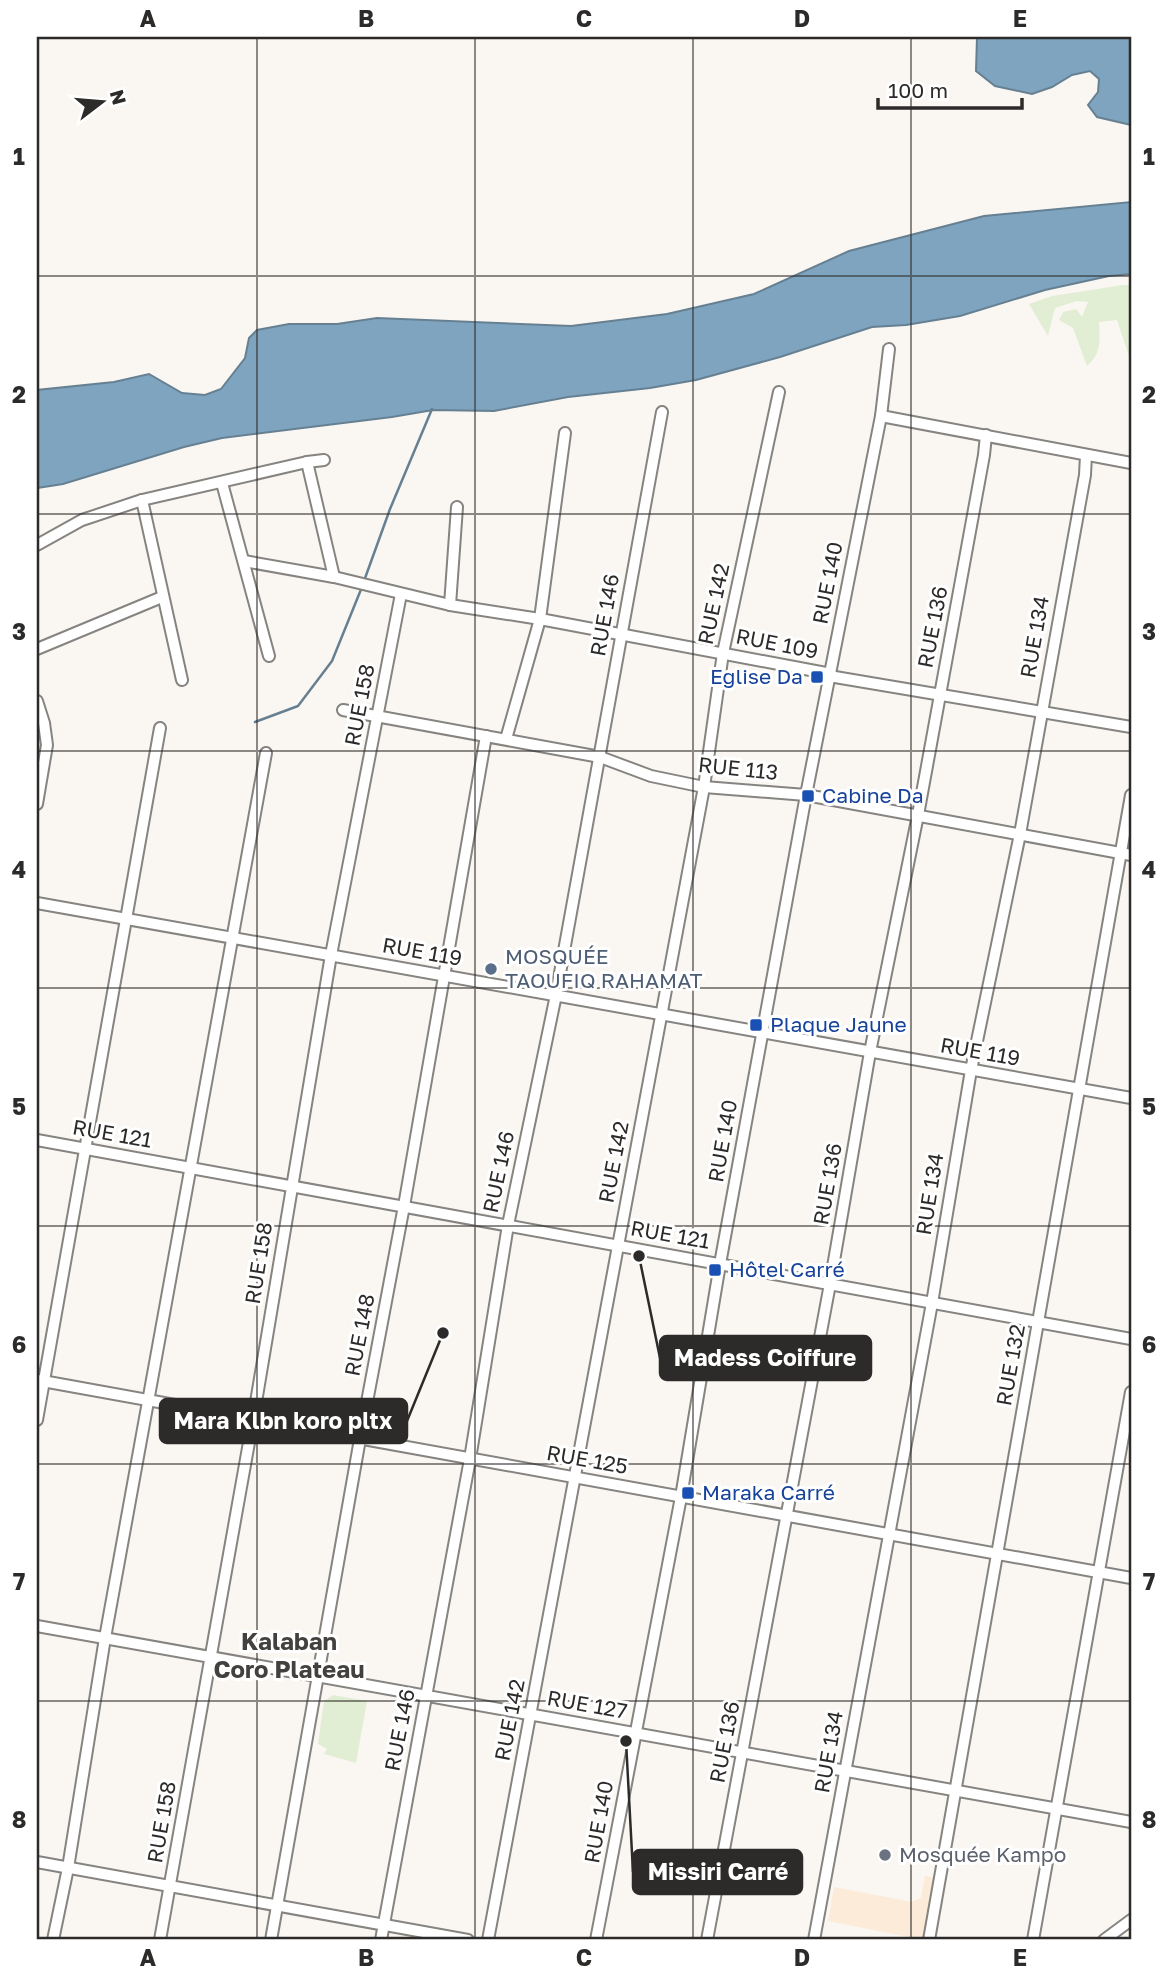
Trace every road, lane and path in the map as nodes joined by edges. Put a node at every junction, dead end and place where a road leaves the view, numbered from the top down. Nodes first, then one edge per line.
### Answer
1 (889, 349) dead end
2 (779, 391) dead end
3 (662, 412) dead end
4 (881, 416) junction
5 (565, 433) dead end
6 (986, 435) junction
7 (1086, 455) junction
8 (324, 460) dead end
9 (307, 462) junction
10 (1131, 463) edge
11 (222, 483) junction
12 (142, 500) junction
13 (457, 507) dead end
14 (37, 545) edge
15 (244, 561) junction
16 (334, 577) junction
17 (396, 592) junction
18 (162, 597) junction
19 (450, 605) junction
20 (540, 619) junction
21 (621, 634) junction
22 (37, 649) edge
23 (723, 653) junction
24 (269, 656) dead end
25 (829, 676) junction
26 (182, 680) dead end
27 (939, 696) junction
28 (37, 701) edge
29 (343, 710) dead end
30 (1041, 711) junction
31 (378, 716) junction
32 (160, 727) dead end
33 (1131, 727) edge
34 (486, 736) junction
35 (506, 740) junction
36 (266, 753) dead end
37 (600, 757) junction
38 (704, 787) junction
39 (806, 795) junction
40 (1131, 796) edge
41 (37, 804) edge
42 (918, 816) junction
43 (1020, 834) junction
44 (1126, 854) edge
45 (37, 903) edge
46 (127, 919) junction
47 (233, 938) junction
48 (331, 955) junction
49 (443, 975) junction
50 (556, 995) junction
51 (662, 1014) junction
52 (762, 1032) junction
53 (870, 1052) junction
54 (971, 1069) junction
55 (1079, 1089) junction
56 (1131, 1098) edge
57 (37, 1140) edge
58 (85, 1149) junction
59 (191, 1168) junction
60 (291, 1186) junction
61 (404, 1206) junction
62 (508, 1225) junction
63 (618, 1245) junction
64 (720, 1264) junction
65 (830, 1284) junction
66 (932, 1303) junction
67 (1038, 1322) junction
68 (1131, 1339) edge
69 (40, 1381) edge
70 (1131, 1392) edge
71 (149, 1401) junction
72 (37, 1420) edge
73 (253, 1420) junction
74 (360, 1439) junction
75 (470, 1459) junction
76 (573, 1477) junction
77 (681, 1497) junction
78 (787, 1516) junction
79 (889, 1535) junction
80 (997, 1554) junction
81 (1098, 1573) junction
82 (1131, 1578) edge
83 (37, 1626) edge
84 (105, 1638) junction
85 (210, 1657) junction
86 (317, 1676) junction
87 (426, 1696) junction
88 (530, 1714) junction
89 (635, 1733) junction
90 (743, 1752) junction
91 (845, 1771) junction
92 (956, 1790) junction
93 (1056, 1808) junction
94 (1131, 1822) edge
95 (37, 1862) edge
96 (68, 1868) junction
97 (170, 1886) junction
98 (277, 1906) junction
99 (1131, 1920) edge
100 (383, 1925) junction
101 (53, 1940) edge
102 (160, 1940) edge
103 (271, 1940) edge
104 (381, 1940) edge
105 (468, 1940) edge
106 (488, 1940) edge
107 (596, 1940) edge
108 (707, 1940) edge
109 (814, 1940) edge
110 (929, 1940) edge
111 (1033, 1940) edge
112 (1104, 1940) edge

1 - 4 street, RUE 140
2 - 23 street, RUE 142
3 - 21 street, RUE 146
4 - 6 street
4 - 25 street, RUE 140
5 - 20 street
6 - 7 street
6 - 27 street, RUE 136
7 - 10 street
7 - 30 street, RUE 134
8 - 9 street
9 - 11 street
9 - 16 street
11 - 12 street
11 - 15 street
12 - 14 street
12 - 18 street
13 - 19 street
15 - 16 street, RUE 109
15 - 24 street
16 - 17 street, RUE 109
17 - 19 street, RUE 109
17 - 31 street, RUE 158
18 - 22 street
18 - 26 street
19 - 20 street, RUE 109
20 - 21 street, RUE 109
20 - 35 street
21 - 23 street, RUE 109
21 - 37 street, RUE 146
23 - 25 street, RUE 109
23 - 38 street, RUE 142
25 - 27 street, RUE 109
25 - 39 street, RUE 140
27 - 30 street, RUE 109
27 - 42 street, RUE 136
28 - 41 street
29 - 31 street, RUE 113
30 - 33 street, RUE 109
30 - 43 street, RUE 134
31 - 34 street, RUE 113
31 - 48 street, RUE 158
32 - 46 street
34 - 35 street, RUE 113
34 - 49 street, RUE 148
35 - 37 street, RUE 113
36 - 47 street
37 - 38 street, RUE 113
37 - 50 street, RUE 146
38 - 39 street, RUE 113
38 - 51 street, RUE 142
39 - 42 street, RUE 113
39 - 52 street, RUE 140
40 - 44 street, RUE 132
42 - 43 street, RUE 113
42 - 53 street, RUE 136
43 - 44 street, RUE 113
43 - 54 street, RUE 134
44 - 55 street, RUE 132
45 - 46 street, RUE 119
46 - 47 street, RUE 119
46 - 58 street
47 - 48 street, RUE 119
47 - 59 street
48 - 49 street, RUE 119
48 - 60 street, RUE 158
49 - 50 street, RUE 119
49 - 61 street, RUE 148
50 - 51 street, RUE 119
50 - 62 street, RUE 146
51 - 52 street, RUE 119
51 - 63 street, RUE 142
52 - 53 street, RUE 119
52 - 64 street, RUE 140
53 - 54 street, RUE 119
53 - 65 street, RUE 136
54 - 55 street, RUE 119
54 - 66 street, RUE 134
55 - 56 street, RUE 119
55 - 67 street, RUE 132
57 - 58 street, RUE 121
58 - 59 street, RUE 121
58 - 69 street
59 - 60 street, RUE 121
59 - 71 street
60 - 61 street, RUE 121
60 - 73 street, RUE 158
61 - 62 street, RUE 121
61 - 74 street, RUE 148
62 - 63 street, RUE 121
62 - 75 street, RUE 146
63 - 64 street, RUE 121
63 - 76 street, RUE 142
64 - 65 street, RUE 121
64 - 77 street, RUE 140
65 - 66 street, RUE 121
65 - 78 street, RUE 136
66 - 67 street, RUE 121
66 - 79 street, RUE 134
67 - 68 street, RUE 121
67 - 80 street, RUE 132
69 - 71 street, RUE 125
69 - 72 street
70 - 81 street
71 - 73 street, RUE 125
71 - 84 street
73 - 74 street, RUE 125
73 - 85 street, RUE 158
74 - 75 street, RUE 125
74 - 86 street, RUE 148
75 - 76 street, RUE 125
75 - 87 street, RUE 146
76 - 77 street, RUE 125
76 - 88 street, RUE 142
77 - 78 street, RUE 125
77 - 89 street, RUE 140
78 - 79 street, RUE 125
78 - 90 street, RUE 136
79 - 80 street, RUE 125
79 - 91 street, RUE 134
80 - 81 street, RUE 125
80 - 92 street, RUE 132
81 - 82 street, RUE 125
81 - 93 street
83 - 84 street, RUE 127
84 - 85 street, RUE 127
84 - 96 street
85 - 86 street, RUE 127
85 - 97 street, RUE 158
86 - 87 street, RUE 127
86 - 98 street, RUE 148
87 - 88 street, RUE 127
87 - 100 street, RUE 146
88 - 89 street, RUE 127
88 - 106 street, RUE 142
89 - 90 street, RUE 127
89 - 107 street, RUE 140
90 - 91 street, RUE 127
90 - 108 street, RUE 136
91 - 92 street, RUE 127
91 - 109 street, RUE 134
92 - 93 street, RUE 127
92 - 110 street, RUE 132
93 - 94 street, RUE 127
93 - 111 street
95 - 96 street
96 - 97 street
96 - 101 street
97 - 98 street
97 - 102 street, RUE 158
98 - 100 street
98 - 103 street, RUE 148
99 - 112 street
100 - 104 street, RUE 146
100 - 105 street

